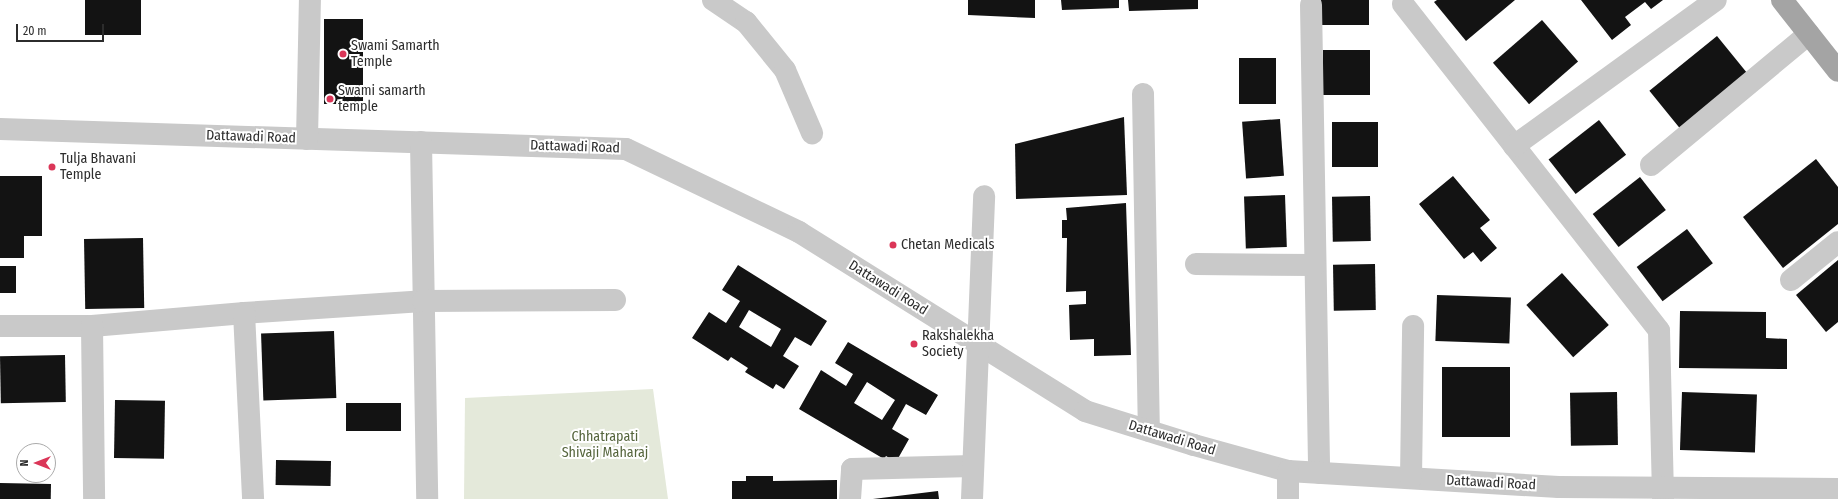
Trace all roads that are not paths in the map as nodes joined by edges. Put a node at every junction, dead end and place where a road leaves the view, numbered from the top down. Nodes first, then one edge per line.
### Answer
1 (310, 0) edge
2 (714, 0) edge
3 (1716, 0) edge
4 (1782, 0) edge
5 (1403, 4) dead end
6 (1311, 5) dead end
7 (1809, 34) junction
8 (1838, 71) edge
9 (1143, 94) dead end
10 (0, 128) edge
11 (812, 132) dead end
12 (307, 138) junction
13 (421, 142) junction
14 (1514, 146) junction
15 (1651, 165) dead end
16 (984, 196) dead end
17 (1838, 242) edge
18 (1196, 264) dead end
19 (1315, 265) junction
20 (1791, 280) dead end
21 (615, 300) dead end
22 (423, 301) junction
23 (244, 312) junction
24 (0, 326) edge
25 (92, 326) junction
26 (1413, 326) dead end
27 (978, 344) junction
28 (1149, 431) junction
29 (973, 466) junction
30 (1288, 471) junction
31 (1319, 473) junction
32 (1411, 478) junction
33 (1838, 489) edge
34 (1560, 493) edge
35 (1663, 493) edge
36 (94, 499) edge
37 (253, 499) edge
38 (427, 499) edge
39 (850, 499) edge
40 (972, 499) edge
41 (1288, 499) edge

1 - 12 street
2 - 11 street
3 - 14 street
4 - 7 main road
5 - 14 street
6 - 19 street
7 - 8 main road
7 - 15 street
9 - 28 street
10 - 12 street, Dattawadi Road
12 - 13 street, Dattawadi Road
13 - 22 street
13 - 27 street, Dattawadi Road
14 - 35 street
16 - 27 street
17 - 20 street
18 - 19 street
19 - 31 street
21 - 22 street
22 - 23 street
22 - 38 street
23 - 25 street
23 - 37 street
24 - 25 street
25 - 36 street
26 - 32 street
27 - 28 street, Dattawadi Road
27 - 29 street
28 - 30 street, Dattawadi Road
29 - 39 street
29 - 40 street
30 - 31 street, Dattawadi Road
30 - 41 street
31 - 32 street, Dattawadi Road
32 - 34 street, Dattawadi Road
33 - 35 street, Dattawadi Road
34 - 35 street, Dattawadi Road

